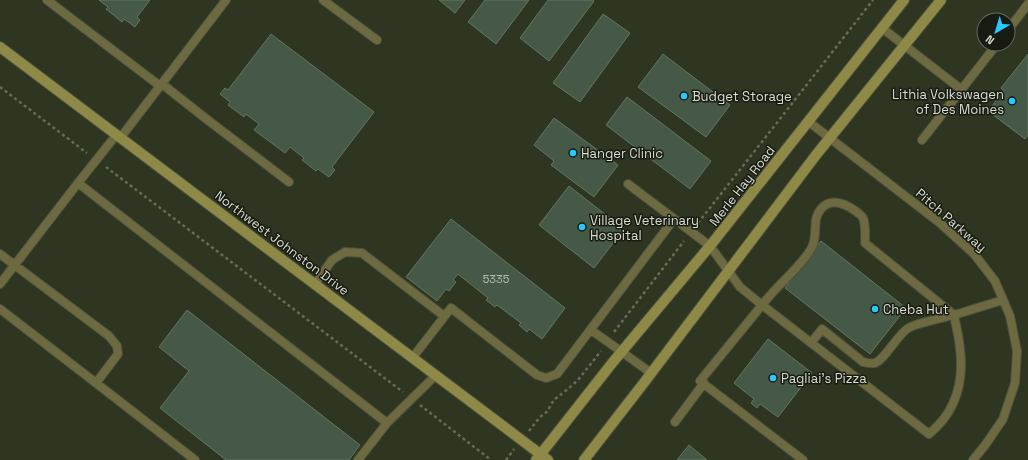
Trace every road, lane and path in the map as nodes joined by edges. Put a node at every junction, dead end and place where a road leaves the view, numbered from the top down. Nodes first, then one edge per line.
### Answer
1 (47, 0) edge
2 (226, 0) edge
3 (323, 0) edge
4 (904, 0) edge
5 (941, 0) edge
6 (1026, 9) edge
7 (1016, 21) edge
8 (882, 28) junction
9 (376, 40) dead end
10 (904, 45) junction
11 (0, 47) edge
12 (991, 52) edge
13 (161, 85) junction
14 (0, 87) edge
15 (962, 90) junction
16 (809, 122) junction
17 (119, 136) junction
18 (829, 138) junction
19 (922, 140) dead end
20 (96, 160) junction
21 (289, 182) dead end
22 (78, 183) junction
23 (628, 184) dead end
24 (674, 219) junction
25 (710, 246) junction
26 (0, 254) edge
27 (14, 265) junction
28 (728, 271) junction
29 (0, 284) edge
30 (315, 284) junction
31 (1003, 300) junction
32 (762, 305) junction
33 (0, 309) edge
34 (954, 315) junction
35 (444, 316) junction
36 (591, 330) junction
37 (811, 343) junction
38 (622, 352) junction
39 (413, 358) junction
40 (651, 374) junction
41 (436, 375) junction
42 (96, 383) junction
43 (704, 383) junction
44 (412, 398) junction
45 (675, 422) dead end
46 (387, 423) junction
47 (542, 458) edge
48 (195, 460) edge
49 (358, 460) edge
50 (491, 460) edge
51 (584, 460) edge
52 (803, 460) edge
53 (973, 460) edge

1 - 13 lane
2 - 13 lane
3 - 9 lane
4 - 8 main road, Merle Hay Road
5 - 10 main road
6 - 7 lane
8 - 10 lane
8 - 16 main road, Merle Hay Road
10 - 15 lane
10 - 18 main road
11 - 17 main road, Northwest Johnston Drive
12 - 15 lane
13 - 17 lane
13 - 21 lane
14 - 20 path
15 - 19 lane
16 - 18 lane, Pitch Parkway
16 - 25 main road, Merle Hay Road
17 - 20 lane
17 - 30 main road, Northwest Johnston Drive
18 - 28 main road
18 - 31 lane, Pitch Parkway
20 - 22 lane
20 - 44 path
22 - 27 lane
22 - 46 lane
23 - 24 lane
24 - 25 lane
24 - 36 lane
25 - 28 lane
25 - 38 main road, Merle Hay Road
26 - 27 lane
27 - 29 lane
27 - 42 lane
28 - 32 lane
28 - 40 main road
30 - 35 lane
30 - 39 main road, Northwest Johnston Drive
31 - 34 lane
31 - 53 lane, Pitch Parkway
32 - 34 lane
32 - 37 lane
32 - 43 lane
33 - 42 lane
34 - 37 lane
34 - 37 lane
35 - 36 lane
35 - 39 lane
36 - 38 lane
38 - 40 lane
38 - 47 main road, Merle Hay Road
39 - 41 main road, Northwest Johnston Drive
40 - 51 main road
41 - 44 lane
41 - 47 main road, Northwest Johnston Drive
42 - 48 lane
43 - 45 lane
43 - 52 lane
44 - 46 lane
44 - 50 path
46 - 49 lane

